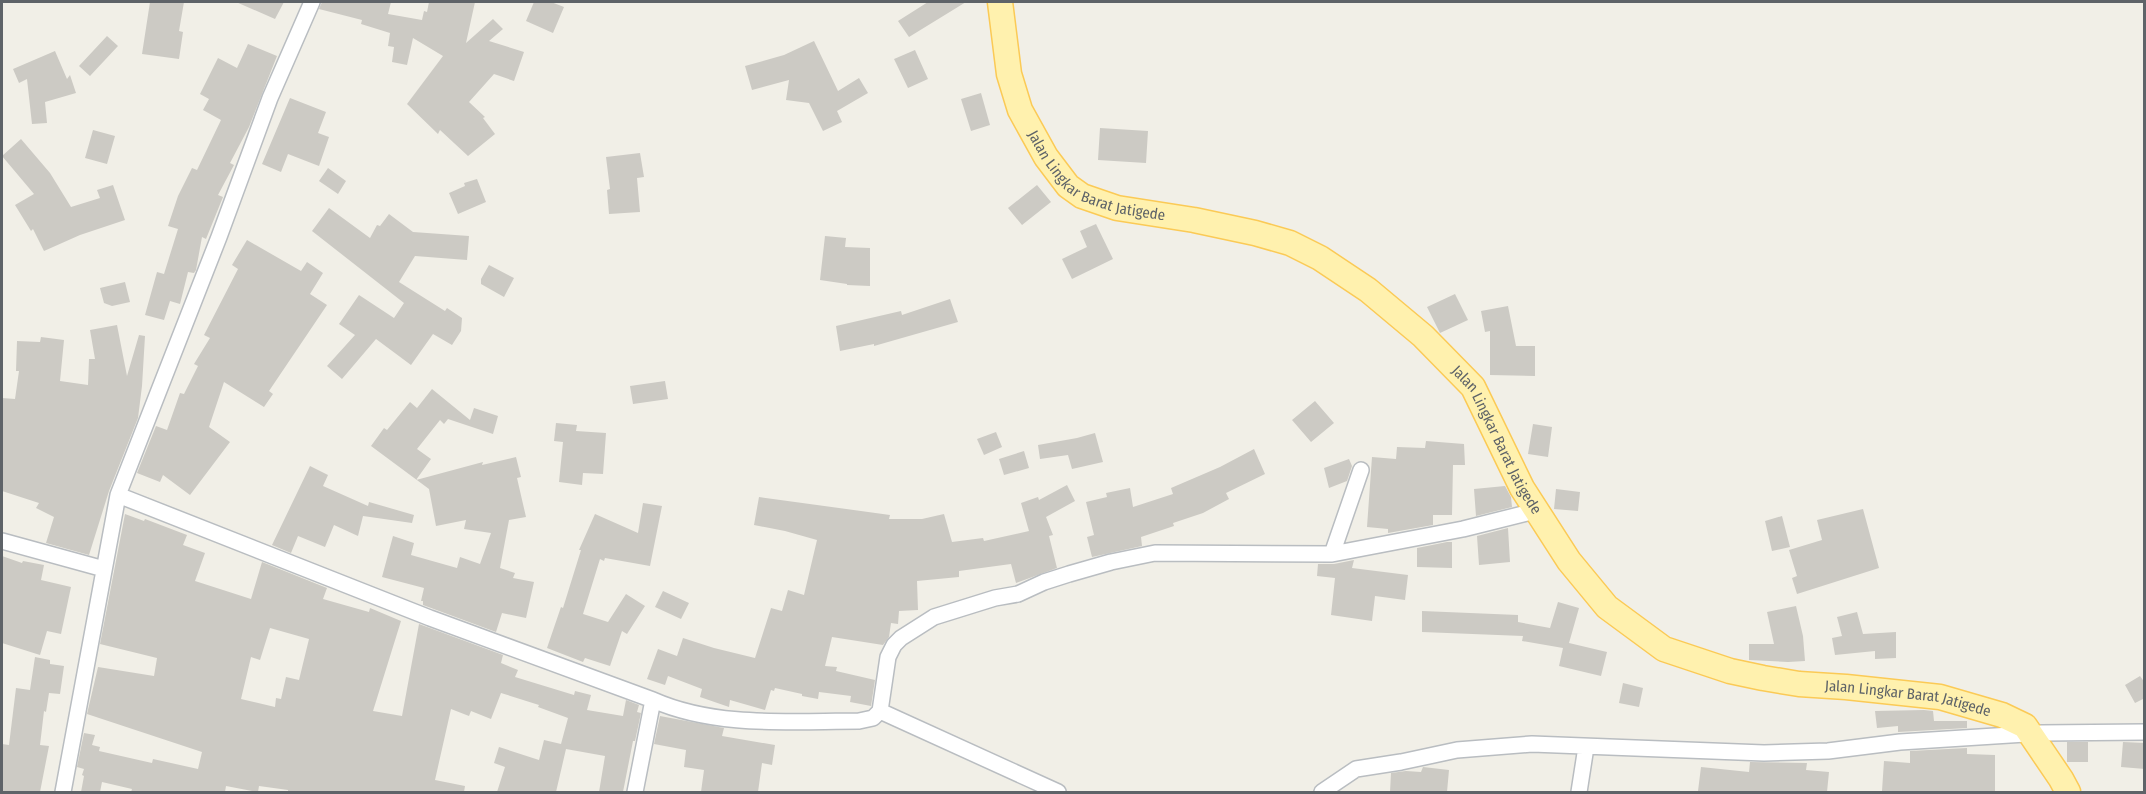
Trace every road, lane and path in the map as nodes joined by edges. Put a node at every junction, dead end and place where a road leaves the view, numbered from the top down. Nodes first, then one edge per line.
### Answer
1 (312, 2) edge
2 (1000, 2) edge
3 (1361, 470) dead end
4 (118, 495) junction
5 (1535, 511) junction
6 (2, 541) edge
7 (1332, 554) junction
8 (104, 569) junction
9 (653, 700) junction
10 (880, 711) junction
11 (2145, 732) edge
12 (2031, 735) junction
13 (1586, 747) junction
14 (63, 792) edge
15 (635, 792) edge
16 (1058, 792) edge
17 (1322, 792) edge
18 (1579, 792) edge
19 (2068, 792) edge

1 - 4 street
2 - 5 main road, Jalan Lingkar Barat Jatigede
3 - 7 street
4 - 8 street
4 - 9 street
5 - 7 street
5 - 12 main road, Jalan Lingkar Barat Jatigede
6 - 8 street
7 - 10 street
8 - 14 street
9 - 10 street
9 - 15 street
10 - 16 street
11 - 12 street
12 - 13 street
12 - 19 main road, Jalan Lingkar Barat Jatigede
13 - 17 street
13 - 18 street

